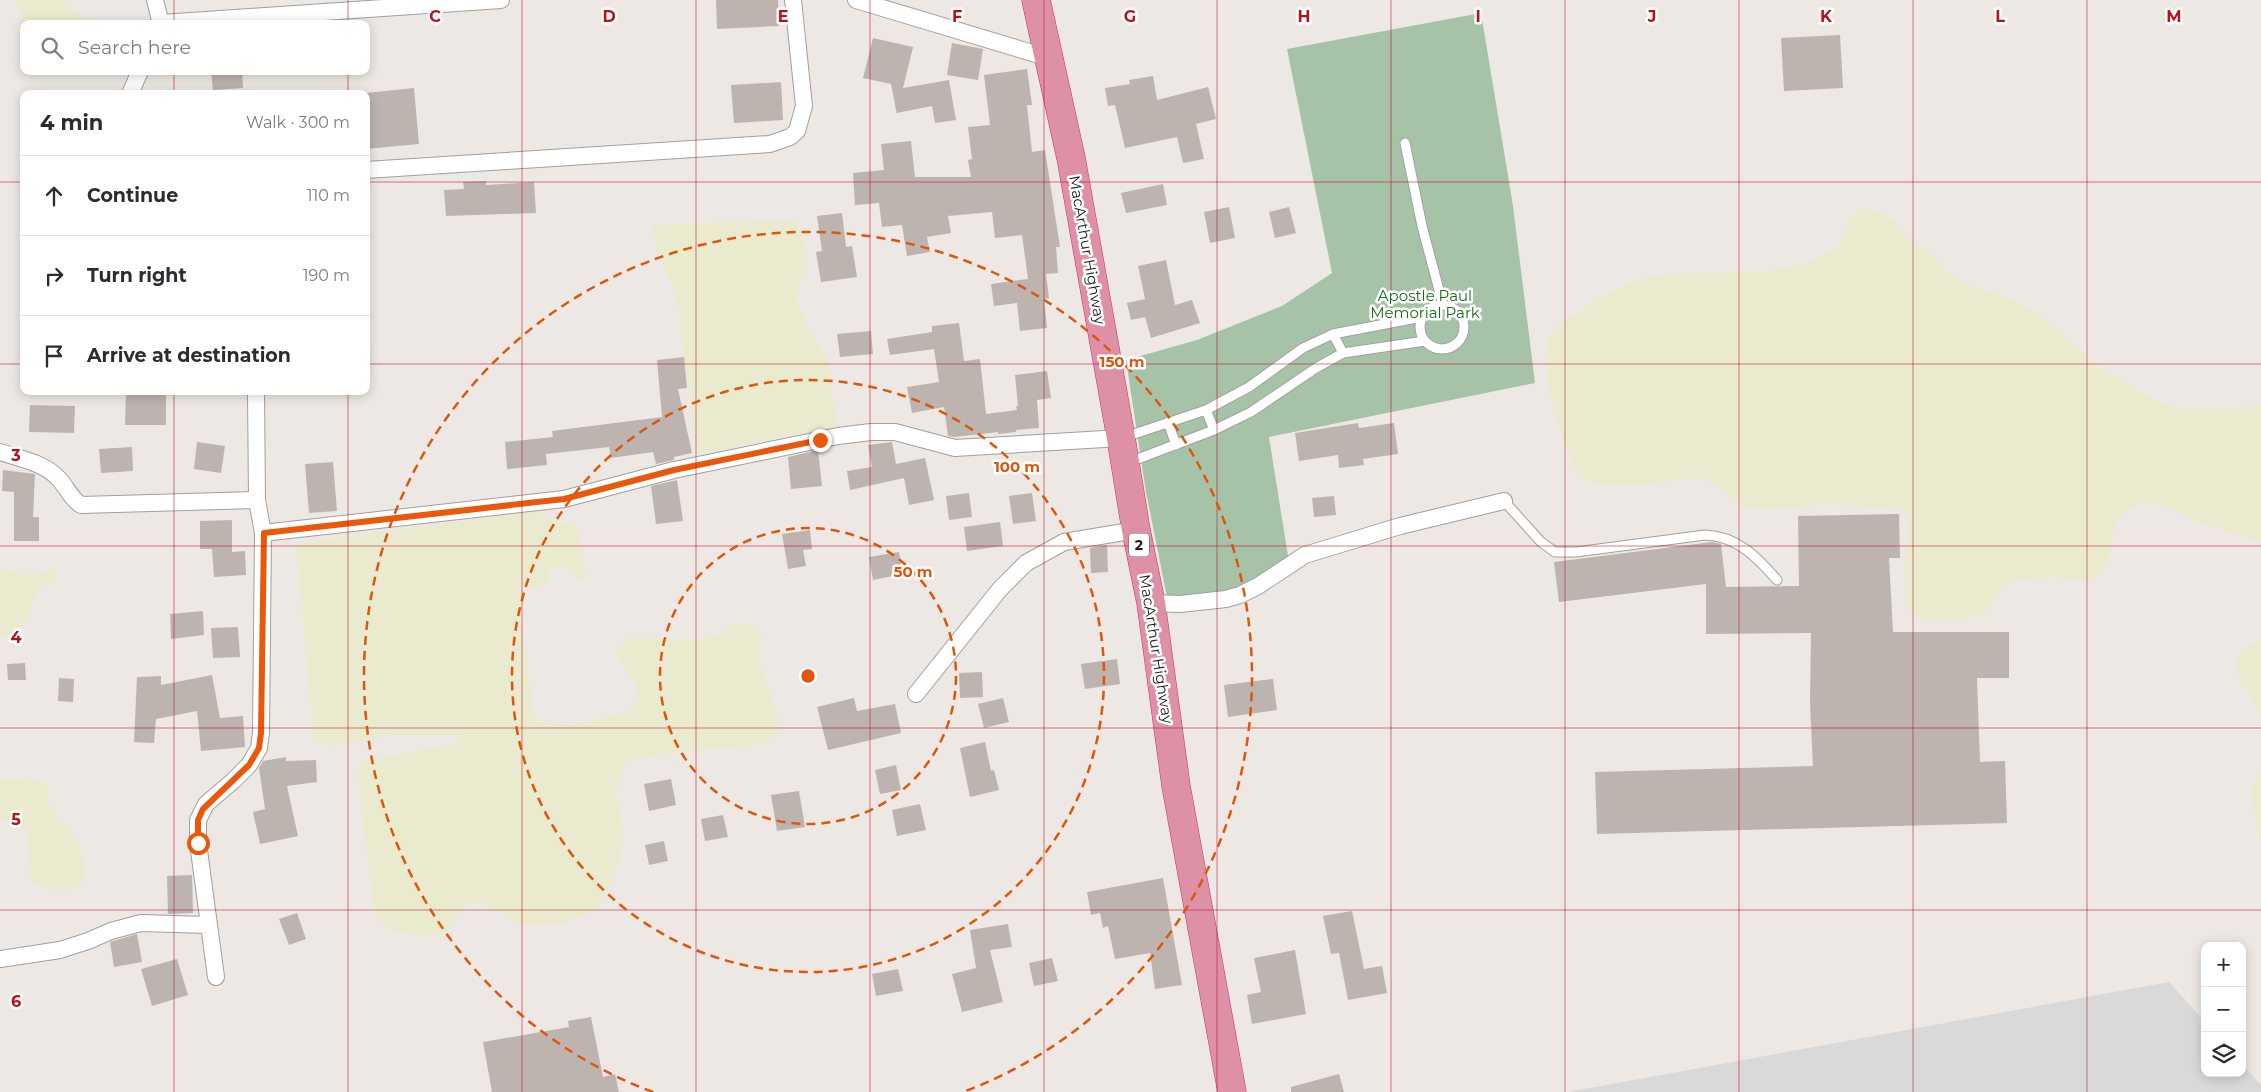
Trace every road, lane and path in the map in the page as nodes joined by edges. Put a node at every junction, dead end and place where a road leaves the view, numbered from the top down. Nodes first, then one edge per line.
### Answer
1 (155, 0) edge
2 (500, 0) edge
3 (793, 0) edge
4 (856, 0) edge
5 (1036, 0) edge
6 (160, 20) edge
7 (205, 20) edge
8 (1049, 58) junction
9 (138, 75) edge
10 (132, 90) edge
11 (1405, 143) dead end
12 (370, 170) edge
13 (1443, 305) junction
14 (1422, 317) junction
15 (1333, 334) junction
16 (1425, 341) junction
17 (1343, 353) junction
18 (256, 395) edge
19 (1206, 410) junction
20 (1168, 422) junction
21 (1214, 430) junction
22 (1176, 445) junction
23 (1123, 451) junction
24 (0, 452) edge
25 (257, 500) junction
26 (1504, 501) joint
27 (1136, 530) junction
28 (264, 533) junction
29 (1777, 580) dead end
30 (1151, 603) junction
31 (916, 694) dead end
32 (209, 925) junction
33 (0, 959) edge
34 (216, 977) dead end
35 (1232, 1092) edge

1 - 6 street
2 - 7 street
3 - 12 street
4 - 8 street
5 - 8 highway, MacArthur Highway / 2
8 - 23 highway, MacArthur Highway / 2
9 - 10 street
11 - 13 lane
13 - 14 lane
13 - 16 lane
14 - 15 lane
14 - 16 lane
15 - 17 lane
15 - 19 lane
16 - 17 lane
17 - 21 lane
18 - 25 street
19 - 20 lane
19 - 21 lane
20 - 22 lane
20 - 23 lane
21 - 22 lane
22 - 23 lane
23 - 27 highway, MacArthur Highway / 2
23 - 28 street
24 - 25 street
25 - 28 street
26 - 29 lane
26 - 30 street
27 - 30 highway, MacArthur Highway / 2
27 - 31 street
28 - 32 street
30 - 35 highway, MacArthur Highway / 2
32 - 33 street
32 - 34 street

